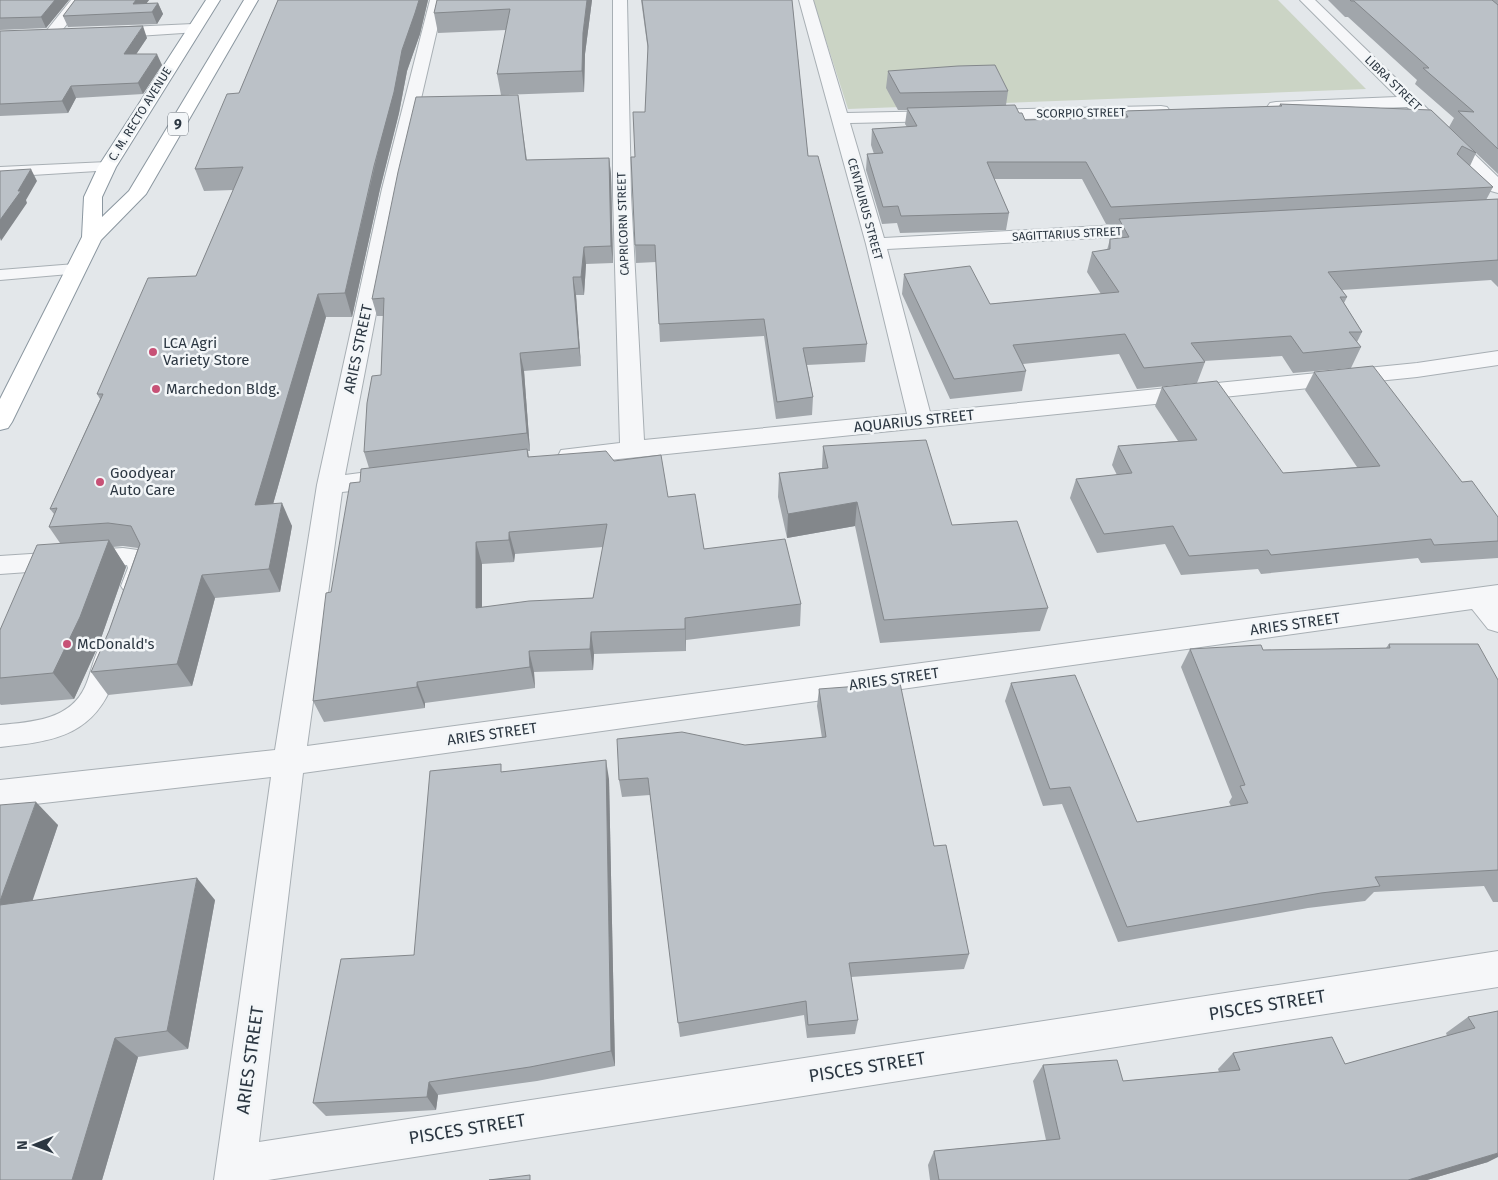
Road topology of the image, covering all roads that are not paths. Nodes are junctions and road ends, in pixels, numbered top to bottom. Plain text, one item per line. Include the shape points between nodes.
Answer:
1 (79, 0) edge
2 (213, 0) edge
3 (251, 0) edge
4 (437, 0) edge
5 (620, 0) edge
6 (806, 0) edge
7 (1307, 0) edge
8 (193, 29) junction
9 (96, 33) edge
10 (69, 34) edge
11 (51, 35) junction
12 (32, 36) edge
13 (1412, 102) junction
14 (1264, 107) edge
15 (1176, 110) edge
16 (840, 118) junction
17 (107, 168) junction
18 (0, 172) edge
19 (1498, 187) edge
20 (1172, 228) edge
21 (92, 237) junction
22 (876, 244) junction
23 (75, 269) junction
24 (0, 275) edge
25 (1498, 358) edge
26 (920, 420) junction
27 (0, 422) edge
28 (632, 449) junction
29 (544, 459) edge
30 (418, 475) edge
31 (330, 485) junction
32 (0, 565) edge
33 (1489, 597) edge
34 (126, 605) edge
35 (1498, 621) edge
36 (116, 633) edge
37 (0, 736) edge
38 (289, 762) junction
39 (0, 794) edge
40 (1498, 969) edge
41 (235, 1172) edge

1 - 11 street
2 - 8 highway, C. M. RECTO AVENUE / 9
3 - 21 highway, C. M. RECTO AVENUE / 9 via 137,194
4 - 31 street, ARIES STREET via 391,188
5 - 28 street, CAPRICORN STREET via 622,195
6 - 16 street, CENTAURUS STREET
7 - 13 street, LIBRA STREET
8 - 9 street
8 - 17 highway, C. M. RECTO AVENUE / 9
10 - 11 street
11 - 12 street
13 - 14 street
13 - 19 street, LIBRA STREET
15 - 16 street, SCORPIO STREET
16 - 22 street, CENTAURUS STREET
17 - 18 lane
17 - 21 highway, C. M. RECTO AVENUE / 9 via 93,197
20 - 22 street, SAGITTARIUS STREET
21 - 23 highway, C. M. RECTO AVENUE / 9
22 - 26 street, CENTAURUS STREET
23 - 24 lane
23 - 27 highway, C. M. RECTO AVENUE / 9
25 - 26 street, AQUARIUS STREET via 1417,370
26 - 28 street, AQUARIUS STREET
28 - 29 street, AQUARIUS STREET
30 - 31 street
31 - 38 street, ARIES STREET
32 - 34 lane via 123,556 136,558 140,568
33 - 35 street
33 - 38 street, ARIES STREET
36 - 37 lane via 93,697 76,718 50,731
38 - 39 street, ARIES STREET
38 - 41 street, ARIES STREET
40 - 41 street, PISCES STREET

